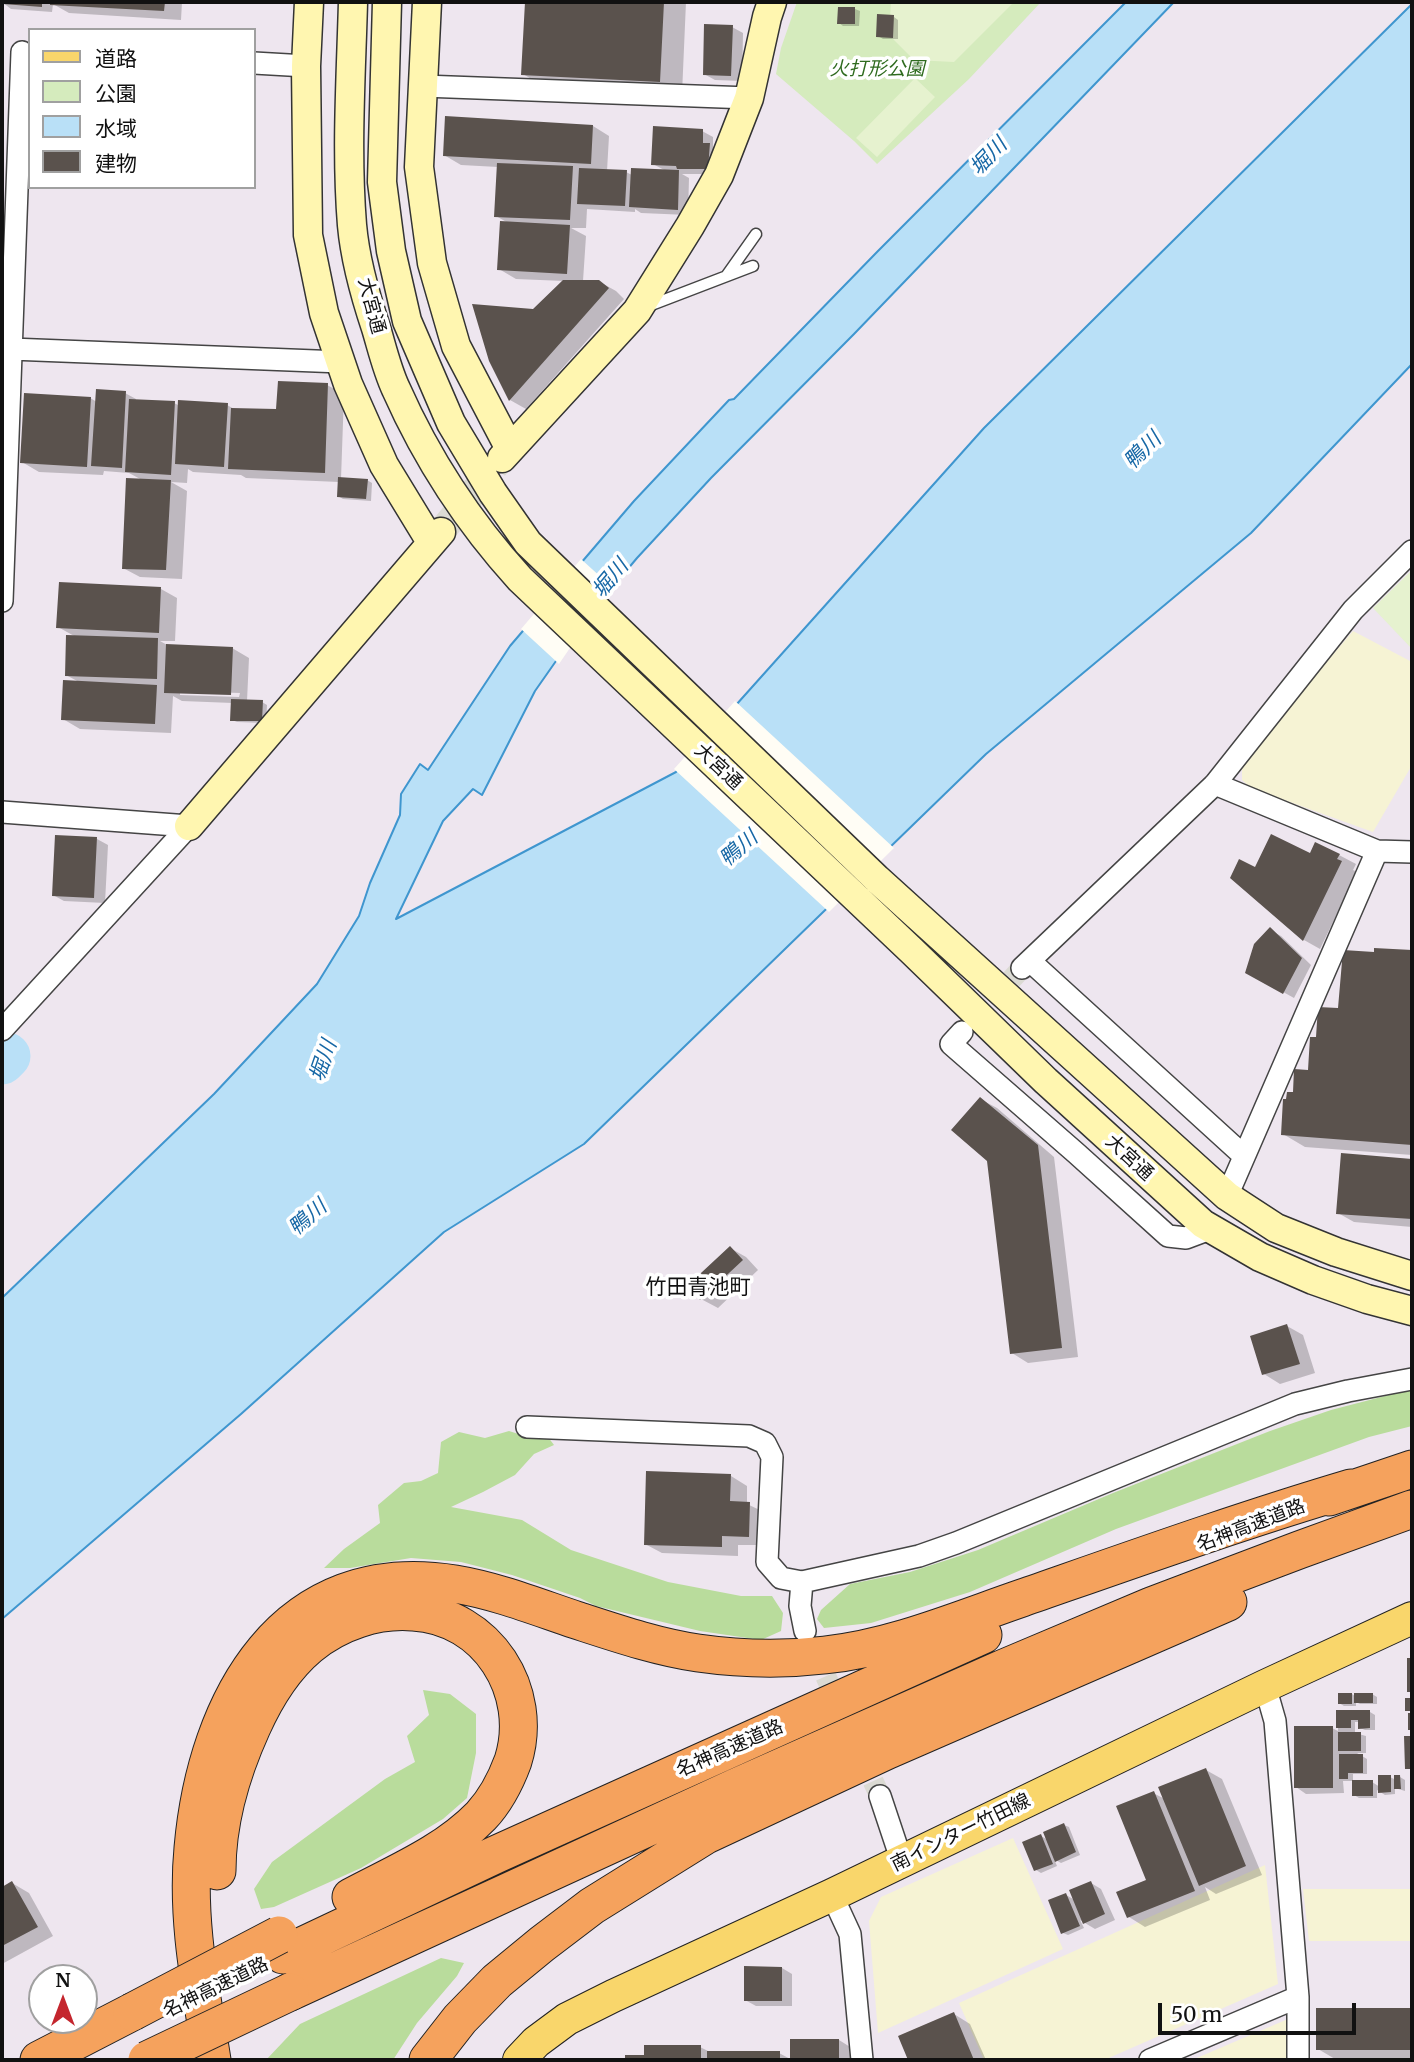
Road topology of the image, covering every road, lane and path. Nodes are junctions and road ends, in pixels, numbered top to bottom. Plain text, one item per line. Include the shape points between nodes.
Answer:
1 (309, 2) edge
2 (354, 2) edge
3 (387, 2) edge
4 (427, 2) edge
5 (772, 2) edge
6 (18, 52) edge
7 (256, 63) edge
8 (306, 66) junction
9 (423, 86) junction
10 (749, 98) junction
11 (755, 234) dead end
12 (753, 265) dead end
13 (727, 276) junction
14 (637, 311) junction
15 (11, 349) junction
16 (341, 362) junction
17 (1412, 551) edge
18 (2, 601) edge
19 (1215, 784) junction
20 (2, 812) edge
21 (189, 826) junction
22 (1377, 851) junction
23 (1412, 852) edge
24 (2, 1030) edge
25 (962, 1032) dead end
26 (1244, 1156) junction
27 (1227, 1196) junction
28 (1210, 1229) junction
29 (1412, 1276) edge
30 (1412, 1311) edge
31 (1412, 1379) edge
32 (527, 1427) dead end
33 (1412, 1469) edge
34 (1351, 1488) junction
35 (1412, 1512) edge
36 (802, 1582) junction
37 (1412, 1618) edge
38 (805, 1631) tunnel mouth
39 (1265, 1686) junction
40 (880, 1796) tunnel mouth
41 (902, 1862) junction
42 (832, 1895) junction
43 (281, 1945) junction
44 (1298, 1997) junction
45 (134, 2019) junction
46 (39, 2060) edge
47 (61, 2060) edge
48 (147, 2060) edge
49 (212, 2060) edge
50 (238, 2060) edge
51 (428, 2060) edge
52 (519, 2060) edge
53 (862, 2060) edge
54 (1150, 2060) edge
55 (1298, 2060) edge

1 - 8 street
2 - 28 street, 大宮通 via 349,165 352,228 366,298 395,387 427,452 471,520 520,579 1046,1081
3 - 27 street, 大宮通 via 382,182 391,251 407,321 451,424 493,494 528,543 877,879
4 - 9 street
5 - 10 street
6 - 15 street
7 - 8 street
8 - 16 street via 308,235 324,313
9 - 10 street
9 - 14 street via 419,167 432,263 456,346 505,454
10 - 14 street via 719,175
11 - 13 lane
12 - 13 lane
13 - 14 lane
15 - 16 street
15 - 18 street
16 - 21 street via 384,465 436,537
17 - 19 street via 1353,610
19 - 22 street
19 - 26 street via 1026,964
20 - 21 street
21 - 24 street
22 - 23 street
22 - 26 street
25 - 28 street via 951,1044 1168,1236 1186,1238
26 - 27 street
27 - 29 street, 大宮通 via 1276,1228
28 - 30 street, 大宮通 via 1313,1280
31 - 36 street via 1295,1404 956,1543 919,1556
32 - 36 street via 749,1436 765,1443 772,1457 767,1562 781,1578
33 - 34 highway, 名神高速道路
34 - 43 highway, 名神高速道路 via 950,1649 497,1854
34 - 49 highway via 916,1635 828,1655 788,1658 696,1653 635,1639 491,1592 428,1580 367,1585 336,1595 311,1609 266,1648 230,1701 205,1773 192,1849 192,1917
35 - 48 highway, 名神高速道路, bridge via 1151,1606 1004,1668
35 - 51 highway via 1221,1605 706,1835 592,1906 542,1944 497,1981
36 - 38 street
37 - 39 main road, 南インター竹田線
39 - 41 main road, 南インター竹田線
39 - 44 street via 1275,1721
40 - 41 street
41 - 42 main road, 南インター竹田線
42 - 52 main road, 南インター竹田線 via 567,2020
42 - 53 street via 850,1934
43 - 45 highway, bridge
43 - 50 highway via 435,1852 474,1823 497,1794 517,1747 517,1700 496,1658 461,1626 414,1612 365,1616 309,1646 283,1673 260,1708 231,1783 217,1861 219,1937
44 - 54 street
44 - 55 street
45 - 46 highway
45 - 47 highway

